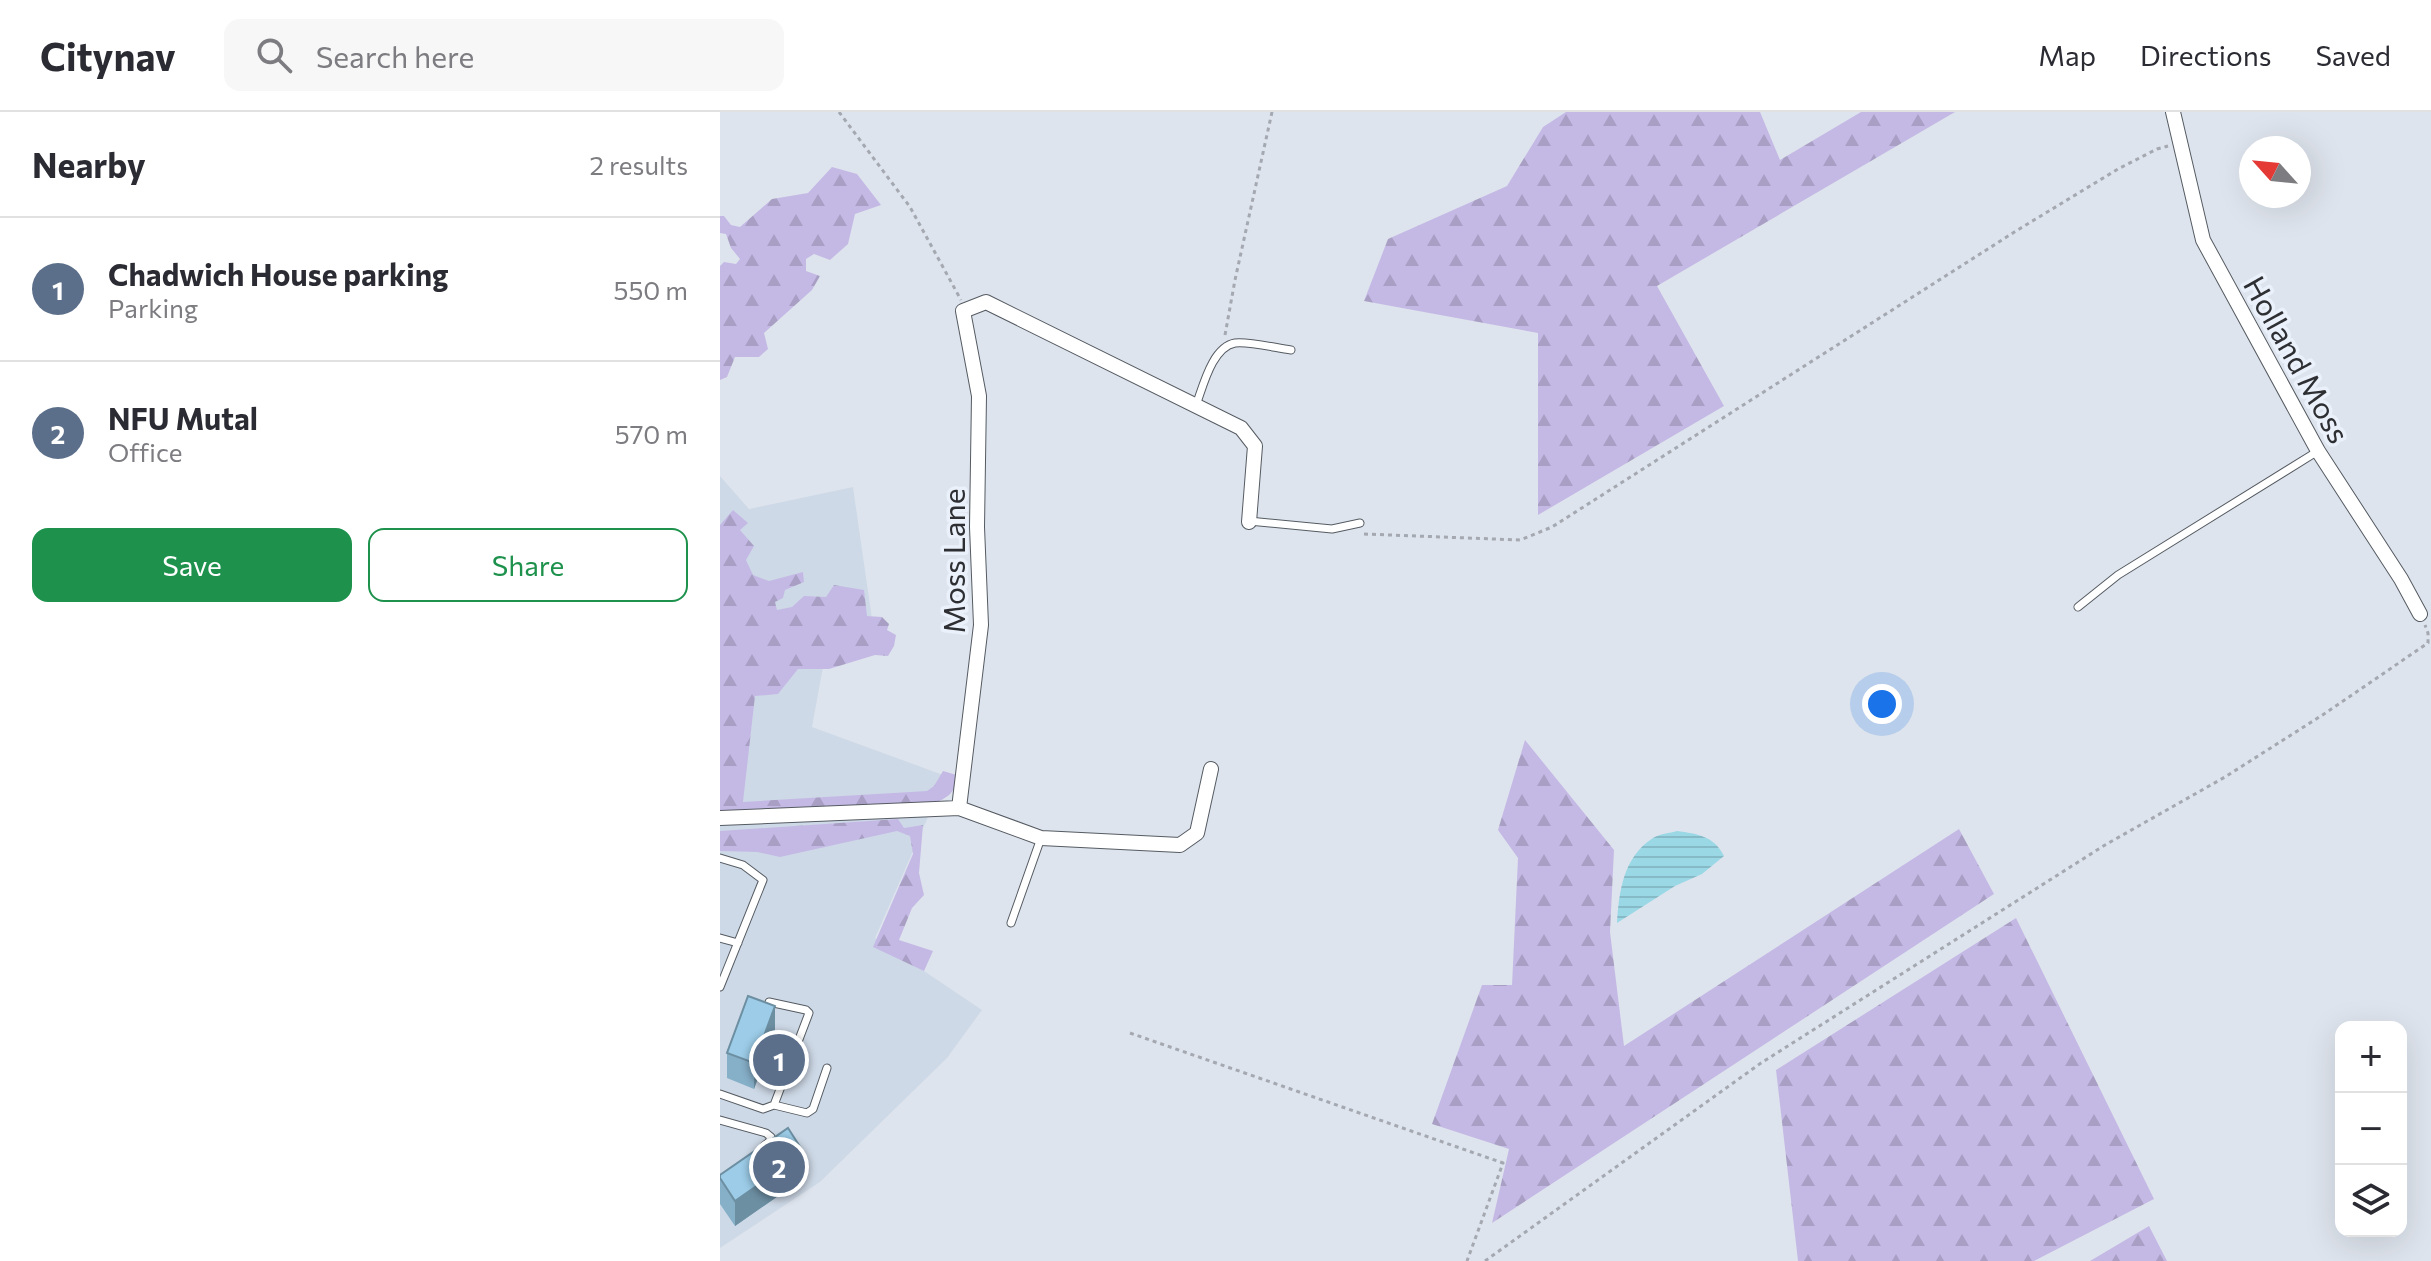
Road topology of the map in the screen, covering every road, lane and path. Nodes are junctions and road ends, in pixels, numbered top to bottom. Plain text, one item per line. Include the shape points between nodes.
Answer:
1 (839, 112) edge
2 (1272, 112) edge
3 (2173, 112) edge
4 (2180, 143) junction
5 (963, 311) junction
6 (1222, 350) junction
7 (1291, 350) dead end
8 (1196, 405) junction
9 (2318, 451) junction
10 (1249, 522) joint
11 (1360, 523) dead end
12 (1355, 533) dead end
13 (2078, 607) dead end
14 (2420, 614) joint
15 (1211, 769) dead end
16 (959, 808) junction
17 (720, 818) edge
18 (1041, 838) junction
19 (720, 858) edge
20 (1011, 923) dead end
21 (720, 938) edge
22 (738, 943) junction
23 (720, 987) edge
24 (769, 1002) edge
25 (1130, 1033) dead end
26 (827, 1068) dead end
27 (720, 1094) edge
28 (774, 1105) junction
29 (720, 1120) edge
30 (757, 1151) edge
31 (1467, 1261) edge
32 (1485, 1261) edge

1 - 5 path via 910,207 960,294
2 - 6 path
3 - 4 street, Holland Moss
4 - 9 street, Holland Moss via 2203,240
4 - 12 path via 2105,176 1552,527 1520,540
5 - 8 street via 986,302
5 - 16 street, Moss Lane via 979,396 981,625
6 - 7 lane via 1235,343
6 - 8 lane
8 - 10 street via 1241,428 1255,446
9 - 13 lane via 2118,575
9 - 14 street, Holland Moss
10 - 11 lane via 1332,529
14 - 32 path via 2428,643 2237,769 2105,845 1761,1063
15 - 18 street via 1197,833 1180,845
16 - 17 street
16 - 18 street
18 - 20 lane
19 - 22 lane via 743,865 763,880
21 - 22 lane
22 - 23 lane
24 - 28 lane via 809,1013
25 - 31 path via 1503,1163
26 - 28 lane via 813,1109 807,1113
27 - 28 lane via 763,1109
29 - 30 lane via 771,1137

